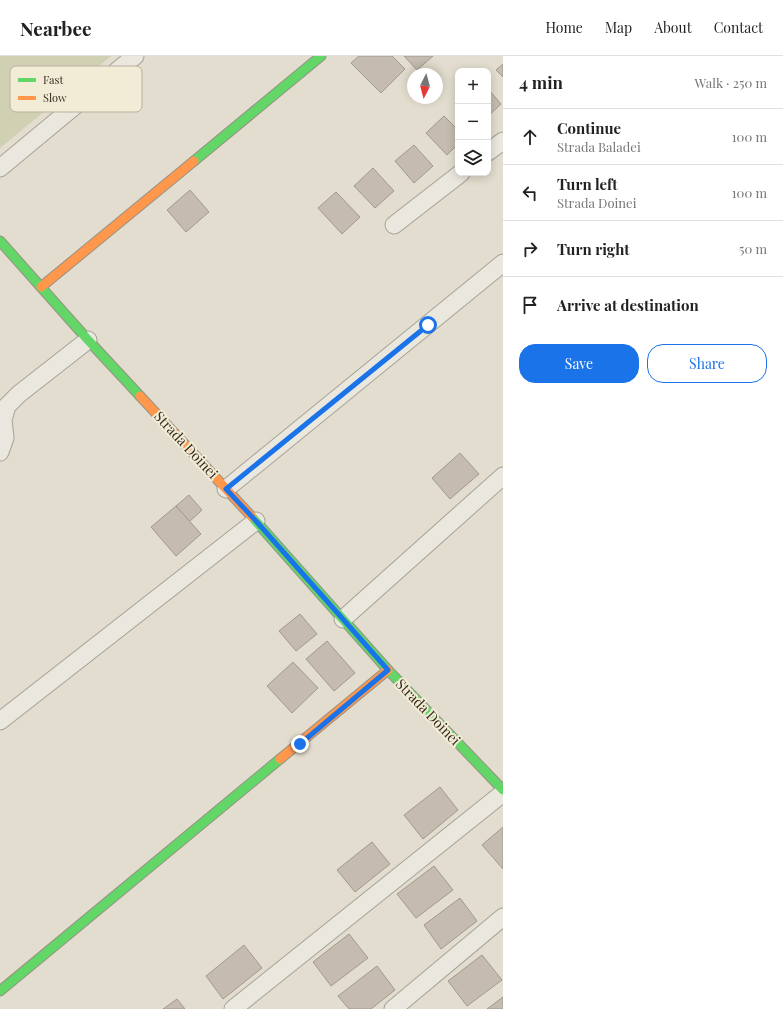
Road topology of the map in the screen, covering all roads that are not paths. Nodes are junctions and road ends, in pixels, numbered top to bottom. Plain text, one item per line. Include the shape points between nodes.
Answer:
1 (135, 56) edge
2 (321, 56) edge
3 (123, 66) edge
4 (68, 112) edge
5 (503, 141) edge
6 (491, 150) edge
7 (0, 168) edge
8 (457, 176) edge
9 (394, 225) dead end
10 (0, 241) edge
11 (503, 263) edge
12 (41, 287) junction
13 (88, 340) junction
14 (0, 452) edge
15 (503, 476) edge
16 (226, 489) junction
17 (256, 521) junction
18 (343, 619) junction
19 (388, 670) junction
20 (0, 721) edge
21 (503, 792) edge
22 (503, 917) edge
23 (0, 991) edge
24 (233, 1009) edge
25 (393, 1009) edge

1 - 3 street
2 - 12 street
4 - 7 street
5 - 6 street
8 - 9 street
10 - 12 street, Strada Doinei
11 - 16 street
12 - 13 street, Strada Doinei
13 - 14 street via 7,406 3,420 5,438
13 - 16 street, Strada Doinei
15 - 18 street
16 - 17 street, Strada Doinei
17 - 18 street, Strada Doinei
17 - 20 street
18 - 19 street, Strada Doinei
19 - 21 street, Strada Doinei
19 - 23 street
21 - 24 street
22 - 25 street

